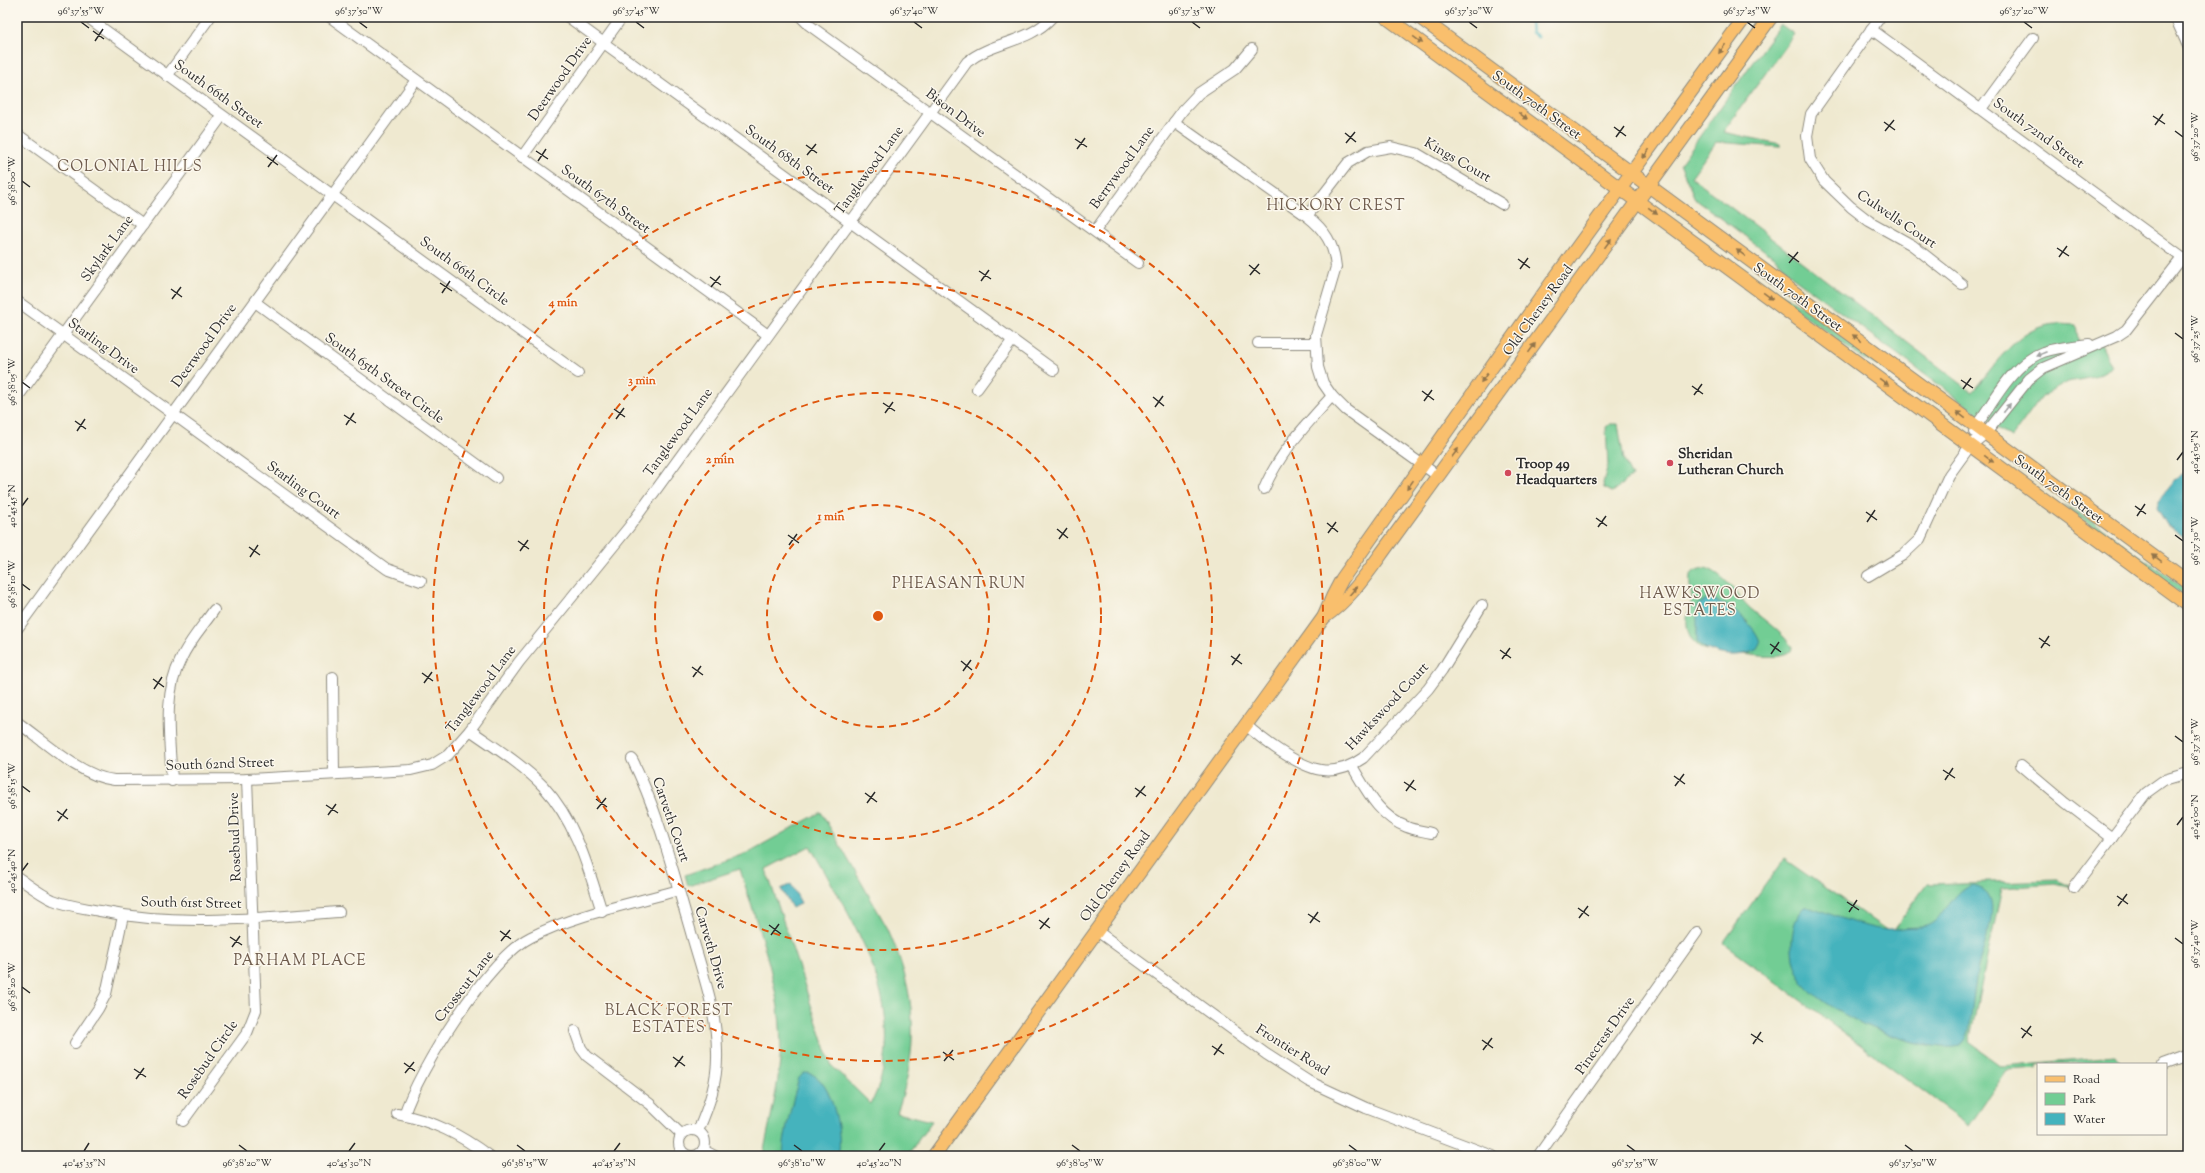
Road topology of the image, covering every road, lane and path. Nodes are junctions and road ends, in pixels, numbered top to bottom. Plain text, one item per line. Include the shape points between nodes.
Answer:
1 (87, 17) edge
2 (210, 17) edge
3 (330, 17) edge
4 (568, 17) edge
5 (622, 17) edge
6 (801, 17) edge
7 (1052, 17) edge
8 (1386, 17) edge
9 (1419, 17) edge
10 (1745, 17) edge
11 (1771, 17) edge
12 (1880, 17) edge
13 (2174, 17) edge
14 (1871, 28) junction
15 (2033, 38) dead end
16 (603, 43) junction
17 (2188, 46) edge
18 (1252, 49) dead end
19 (167, 76) junction
20 (416, 80) junction
21 (1980, 109) junction
22 (930, 112) junction
23 (222, 116) junction
24 (1174, 122) junction
25 (17, 134) edge
26 (522, 157) junction
27 (1632, 172) junction
28 (1650, 186) junction
29 (1621, 188) junction
30 (333, 194) junction
31 (1639, 200) junction
32 (1502, 204) dead end
33 (1307, 216) junction
34 (850, 222) junction
35 (143, 225) junction
36 (1095, 231) junction
37 (2185, 260) edge
38 (1138, 264) dead end
39 (1962, 284) dead end
40 (17, 302) edge
41 (255, 302) junction
42 (63, 335) junction
43 (768, 335) junction
44 (1012, 341) junction
45 (2100, 342) junction
46 (1258, 343) dead end
47 (1316, 343) junction
48 (1054, 370) dead end
49 (578, 373) dead end
50 (978, 389) dead end
51 (1332, 396) junction
52 (17, 398) edge
53 (173, 415) junction
54 (1981, 430) junction
55 (1970, 446) junction
56 (1423, 466) junction
57 (1438, 476) junction
58 (496, 478) dead end
59 (1264, 489) dead end
60 (1868, 576) dead end
61 (421, 581) dead end
62 (2188, 582) edge
63 (1482, 605) dead end
64 (2188, 605) edge
65 (214, 610) dead end
66 (1324, 618) junction
67 (17, 630) edge
68 (333, 677) dead end
69 (17, 722) edge
70 (1246, 725) junction
71 (470, 730) junction
72 (632, 759) dead end
73 (439, 761) joint
74 (2021, 765) dead end
75 (1352, 766) junction
76 (2188, 773) edge
77 (334, 774) junction
78 (248, 779) junction
79 (172, 781) junction
80 (1431, 833) dead end
81 (2112, 838) junction
82 (17, 877) edge
83 (2074, 888) dead end
84 (679, 890) junction
85 (339, 912) dead end
86 (602, 912) junction
87 (123, 916) junction
88 (253, 919) junction
89 (1097, 931) junction
90 (1697, 932) dead end
91 (575, 1031) dead end
92 (75, 1043) dead end
93 (2188, 1055) edge
94 (2166, 1063) edge
95 (183, 1121) dead end
96 (698, 1131) junction
97 (682, 1135) junction
98 (703, 1150) junction
99 (684, 1155) edge
100 (489, 1156) edge
101 (715, 1156) edge
102 (934, 1156) edge
103 (1493, 1156) edge
104 (1538, 1156) edge

1 - 19 street, South 66th Street
2 - 19 street
3 - 20 street, South 67th Street
4 - 16 street, South 68th Street
5 - 16 street, Deerwood Drive
6 - 22 street, Bison Drive
7 - 22 street, Tanglewood Lane via 1027,36 978,53 960,71
8 -> 29 main road, South 70th Street
9 - 27 main road, South 70th Street
10 -> 27 main road, Old Cheney Road
11 - 28 main road, Old Cheney Road
12 - 14 street, Culwells Court
13 - 17 street
14 - 21 street, South 72nd Street
14 - 39 street, Culwells Court via 1811,114 1807,136 1810,159 1822,178 1851,207 1869,221 1912,244
15 - 21 street
16 - 26 street, Deerwood Drive
16 - 34 street, South 68th Street
18 - 24 street, Berrywood Lane via 1235,69 1198,93
19 - 23 street, South 66th Street
20 - 26 street, South 67th Street
20 - 30 street, Deerwood Drive
21 - 37 street, South 72nd Street
22 - 34 street, Tanglewood Lane
22 - 36 street, Bison Drive
23 - 30 street, South 66th Street
23 - 35 street, Skylark Lane
24 - 33 street
24 - 36 street, Berrywood Lane
25 - 35 street
26 - 43 street, South 67th Street
27 - 28 main road, South 70th Street
27 - 29 main road, Old Cheney Road
28 - 31 main road, Old Cheney Road
54 -> 28 main road, South 70th Street
29 - 31 main road, South 70th Street
29 -> 56 main road, Old Cheney Road
30 - 41 street, Deerwood Drive
30 - 49 street, South 66th Circle
31 -> 55 main road, South 70th Street
57 -> 31 main road, Old Cheney Road
32 - 33 street, Kings Court via 1416,153 1391,147 1368,151 1348,163
33 - 47 street via 1327,234 1335,255 1334,278 1320,318
34 - 43 street, Tanglewood Lane
34 - 44 street, South 68th Street
35 - 42 street, Skylark Lane
36 - 38 street, Bison Drive
37 - 45 street via 2129,327 2116,336
40 - 42 street, Starling Drive
41 - 53 street, Deerwood Drive
41 - 58 street, South 65th Street Circle
42 - 52 street, Skylark Lane
42 - 53 street, Starling Drive
43 - 71 street, Tanglewood Lane via 629,527 519,662
44 - 48 street, South 68th Street
44 - 50 street
54 -> 45 street via 2034,374
45 -> 54 street via 2045,352 2027,361 2016,371
46 - 47 street
47 - 51 street via 1321,377
51 - 56 street via 1346,410
51 - 59 street via 1284,452
53 - 61 street, Starling Court via 387,569
53 - 67 street, Deerwood Drive
54 - 55 street
62 -> 54 main road, South 70th Street
55 - 60 street via 1944,481 1920,539 1903,554
55 -> 64 main road, South 70th Street
56 - 57 street
56 -> 66 main road, Old Cheney Road via 1342,579
66 -> 57 main road, Old Cheney Road via 1355,589
63 - 75 street, Hawkswood Court via 1428,689 1363,758
65 - 79 street via 181,658 171,687 169,704
66 - 70 main road, Old Cheney Road
68 - 77 street
69 - 79 street, South 62nd Street via 95,776 114,780
70 - 75 street, Hawkswood Court via 1258,737 1307,767 1330,771
70 - 89 main road, Old Cheney Road
71 - 73 street, Tanglewood Lane via 456,747
71 - 86 street via 525,771 557,804 582,850
72 - 84 street, Carveth Court via 649,794
73 - 77 street, South 62nd Street via 411,770
74 - 81 street
75 - 80 street via 1378,807 1387,816 1406,827
76 - 81 street via 2172,776 2150,789
77 - 78 street, South 62nd Street
78 - 79 street, South 62nd Street
78 - 88 street, Rosebud Drive
81 - 83 street
82 - 87 street, South 61st Street via 39,892 64,904
84 - 86 street, Crosscut Lane
84 - 96 street, Carveth Drive via 713,1009 716,1034 715,1081
85 - 88 street, South 61st Street
86 - 100 street, Crosscut Lane via 565,922 530,937 497,965 436,1048 400,1114 437,1124 465,1138
87 - 88 street, South 61st Street via 184,921
87 - 92 street via 106,994
88 - 95 street, Rosebud Circle via 257,1000 253,1021
89 - 102 main road, Old Cheney Road
89 - 103 street, Frontier Road via 1266,1054 1308,1081 1366,1108
90 - 104 street, Pinecrest Drive
91 - 97 street via 587,1056 650,1104
93 - 94 street
96 - 97 street via 690,1130
96 - 98 street via 704,1137
97 - 99 street via 680,1143
98 - 99 street via 697,1155
98 - 101 street

